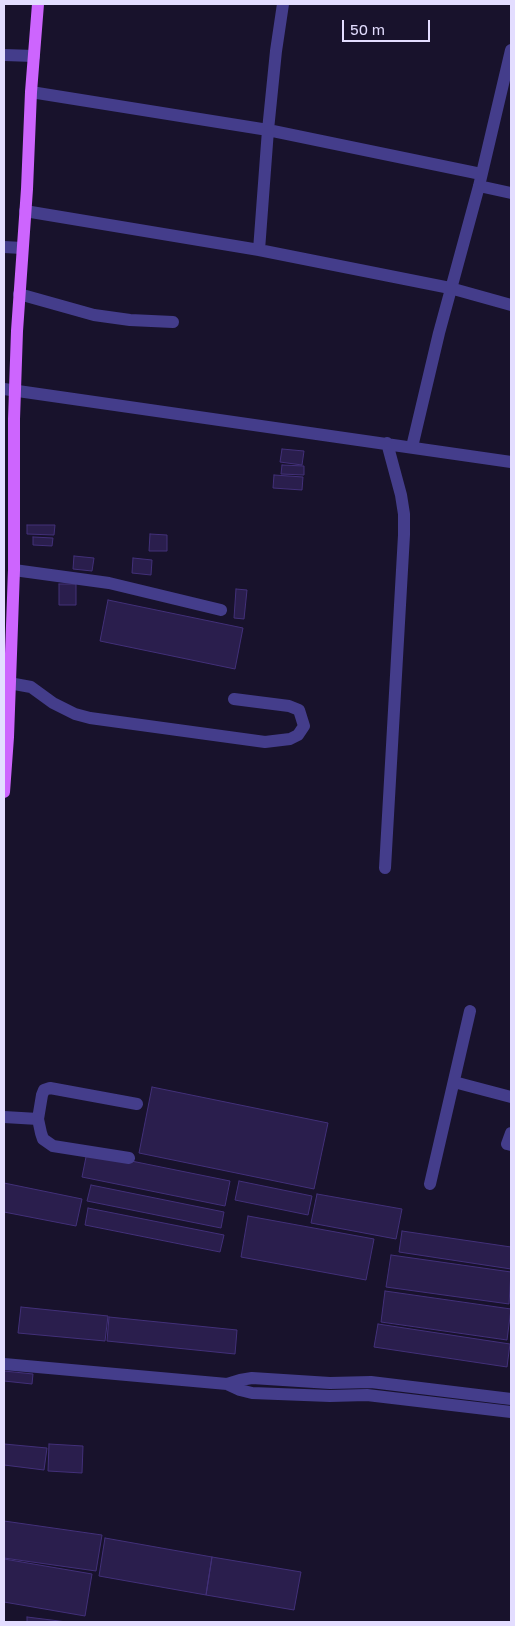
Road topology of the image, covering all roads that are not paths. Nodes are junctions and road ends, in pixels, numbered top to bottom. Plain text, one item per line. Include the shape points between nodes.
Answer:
1 (38, 4) edge
2 (283, 4) edge
3 (511, 50) edge
4 (4, 55) edge
5 (34, 56) junction
6 (31, 92) junction
7 (268, 130) junction
8 (480, 180) junction
9 (511, 193) edge
10 (25, 211) junction
11 (4, 247) edge
12 (22, 248) junction
13 (259, 250) junction
14 (450, 288) junction
15 (20, 294) junction
16 (511, 305) edge
17 (173, 322) dead end
18 (10, 389) edge
19 (387, 443) junction
20 (412, 447) junction
21 (511, 462) edge
22 (8, 548) edge
23 (14, 570) junction
24 (221, 610) dead end
25 (9, 683) junction
26 (234, 699) dead end
27 (4, 792) edge
28 (385, 868) dead end
29 (470, 1011) dead end
30 (454, 1082) junction
31 (511, 1097) edge
32 (138, 1104) dead end
33 (4, 1118) edge
34 (38, 1119) junction
35 (511, 1133) edge
36 (511, 1145) edge
37 (129, 1158) dead end
38 (430, 1184) dead end
39 (4, 1364) edge
40 (350, 1389) junction
41 (510, 1398) edge
42 (509, 1412) edge

1 - 5 main road
2 - 7 street
3 - 8 street
4 - 5 street
5 - 6 main road
6 - 7 street
6 - 10 main road
7 - 8 street
7 - 13 street
8 - 9 street
8 - 14 street
10 - 12 main road
10 - 13 street
11 - 12 street
12 - 15 main road
13 - 14 street
14 - 16 street
14 - 20 street
15 - 17 street via 94,315
15 - 18 main road via 16,361
18 - 19 street
18 - 22 main road via 14,419
19 - 20 street
19 - 28 street via 401,495 404,535
20 - 21 street
22 - 23 main road
23 - 24 street via 109,583
23 - 25 main road
25 - 26 street via 31,688 53,703 90,718 266,742 290,739 298,735 304,726 299,710 289,706
25 - 27 main road
29 - 30 street
30 - 31 street
30 - 38 street
32 - 34 street via 50,1088 42,1095
33 - 34 street
34 - 37 street via 41,1134 48,1144
35 - 36 street via 508,1144
39 - 40 street via 227,1384 252,1393
40 - 41 street via 371,1382
40 - 42 street via 367,1395
41 - 42 street

